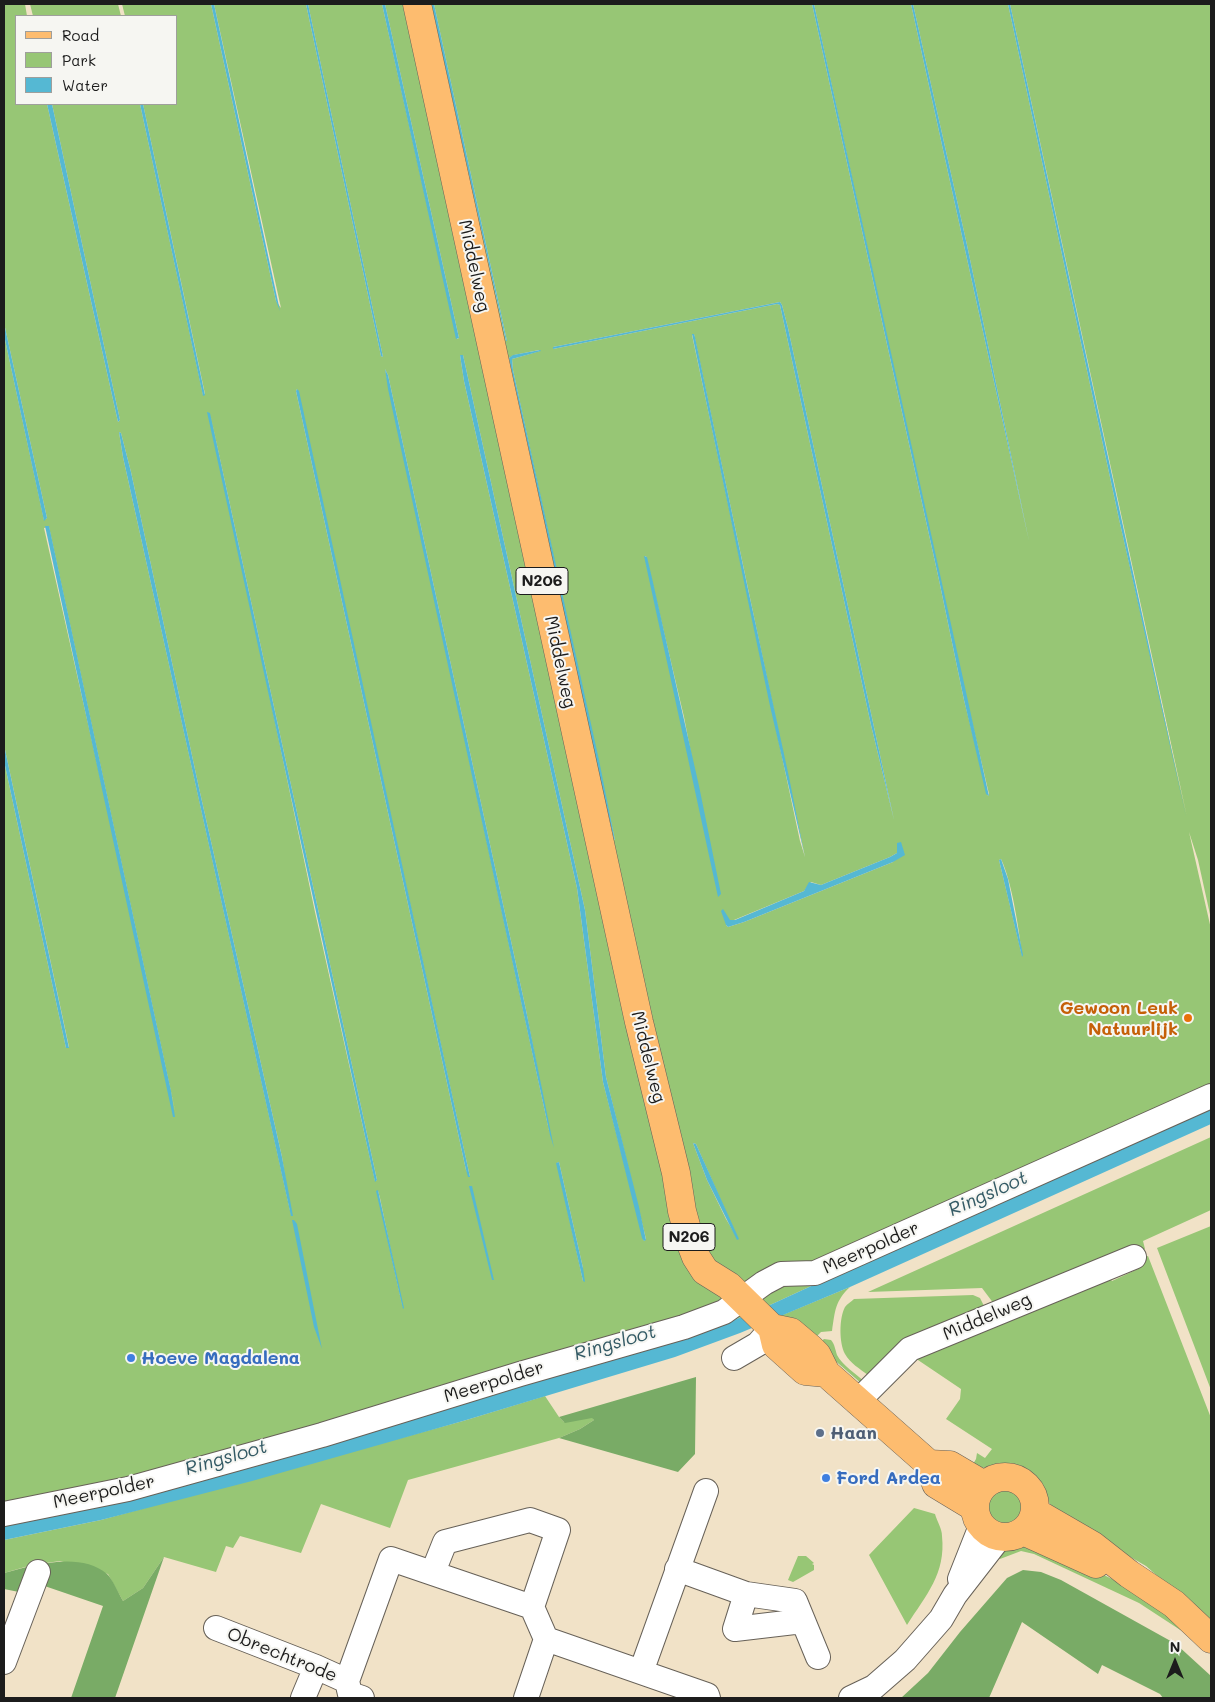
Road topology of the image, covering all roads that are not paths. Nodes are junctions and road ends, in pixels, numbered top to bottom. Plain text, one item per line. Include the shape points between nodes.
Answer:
1 (416, 4) edge
2 (1211, 1096) edge
3 (1134, 1257) dead end
4 (754, 1310) junction
5 (734, 1358) dead end
6 (857, 1402) junction
7 (706, 1491) dead end
8 (4, 1514) edge
9 (1000, 1516) junction
10 (677, 1569) junction
11 (38, 1572) dead end
12 (433, 1572) junction
13 (746, 1594) junction
14 (532, 1607) junction
15 (803, 1621) junction
16 (216, 1628) dead end
17 (546, 1639) junction
18 (1211, 1639) edge
19 (818, 1657) dead end
20 (4, 1662) edge
21 (316, 1667) junction
22 (640, 1672) junction
23 (355, 1690) edge
24 (303, 1698) edge
25 (526, 1698) edge
26 (708, 1698) edge
27 (851, 1698) edge

1 - 4 main road, Middelweg / N206 via 639,1022 676,1173 699,1210 706,1239
2 - 4 street, Meerpolder via 815,1272 781,1274
3 - 6 street, Middelweg via 910,1349
4 - 5 street, Meerpolder via 758,1344
4 - 6 main road via 791,1332 818,1355 826,1373
4 - 8 street, Meerpolder via 724,1312 322,1435 128,1489
6 - 9 main road via 929,1464 936,1484
7 - 10 street
9 - 18 main road via 1087,1562 1129,1574 1174,1604
9 - 27 street via 968,1554 955,1594 941,1619 905,1660 874,1686
10 - 13 street
10 - 22 street
11 - 20 street
12 - 14 street, Obrechtrode
12 - 14 street via 445,1542 530,1520 558,1530
12 - 23 street, Obrechtrode via 391,1559
13 - 15 street via 795,1602
13 - 15 street via 735,1629
14 - 17 street
15 - 19 street
16 - 21 street, Obrechtrode
17 - 22 street
17 - 25 street
21 - 23 street, Obrechtrode
21 - 24 street
22 - 26 street

